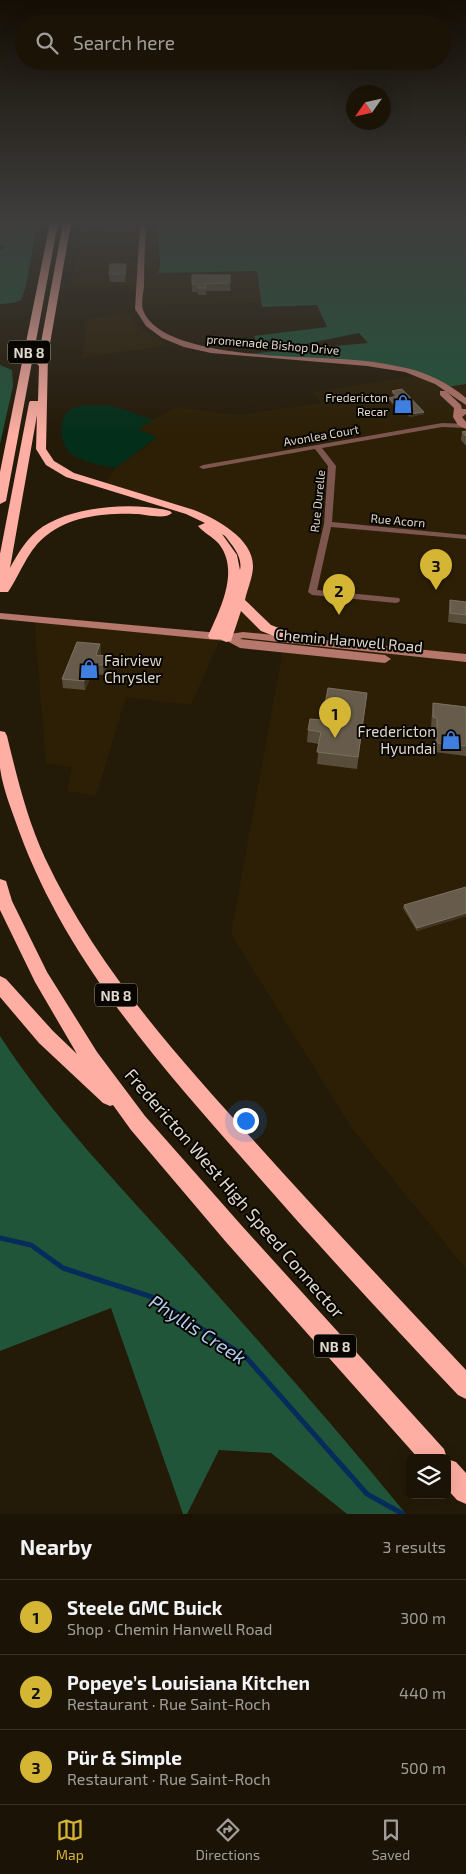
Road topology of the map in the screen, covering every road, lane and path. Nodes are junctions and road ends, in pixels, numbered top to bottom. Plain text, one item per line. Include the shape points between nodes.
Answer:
1 (40, 294) edge
2 (54, 294) edge
3 (140, 294) edge
4 (44, 356) junction
5 (386, 367) junction
6 (466, 402) edge
7 (460, 414) edge
8 (442, 425) junction
9 (466, 426) edge
10 (317, 447) junction
11 (203, 467) dead end
12 (0, 501) edge
13 (328, 524) junction
14 (466, 537) edge
15 (0, 587) edge
16 (0, 594) edge
17 (396, 600) dead end
18 (238, 601) junction
19 (0, 616) edge
20 (224, 637) junction
21 (297, 640) junction
22 (466, 658) edge
23 (466, 666) edge
24 (0, 736) edge
25 (0, 886) edge
26 (0, 984) edge
27 (138, 1123) junction
28 (466, 1388) edge
29 (431, 1454) edge
30 (451, 1475) edge
31 (466, 1491) edge

1 - 12 highway, NB 8
2 - 4 highway, NB 8
3 - 5 street, promenade Bishop Drive via 139,309 145,321 159,333 178,342 201,348
4 - 15 highway, NB 8
4 - 18 highway via 40,440 41,449 50,463 70,475 190,512 220,526 243,551 246,566
5 - 6 street via 436,381
5 - 7 street via 439,390 458,407
7 - 8 street, Avonlea Court
7 - 9 street via 461,423
8 - 9 street, Avonlea Court
8 - 10 street, Avonlea Court
10 - 11 street, Avonlea Court
10 - 13 street, Rue Durelle via 332,466
13 - 14 street, Rue Acorn
13 - 17 street, Rue Durelle via 312,592
16 - 20 highway via 22,556 44,532 59,524 118,509 171,514 202,525 225,543 230,554 234,579 224,614
18 - 20 highway
18 - 21 highway via 266,628
19 - 20 street, Chemin Hanwell Road
20 - 21 street, Chemin Hanwell Road via 243,635
20 - 23 street, Chemin Hanwell Road via 240,644 279,649
21 - 22 street, Chemin Hanwell Road
24 - 28 highway, NB 8 via 14,799 37,856 64,913 120,1000 174,1068
25 - 27 highway, Fredericton West High Speed Connector / NB 8 via 4,901 41,977 90,1058
26 - 27 highway via 46,1038
27 - 29 highway, Fredericton West High Speed Connector / NB 8
30 - 31 highway

